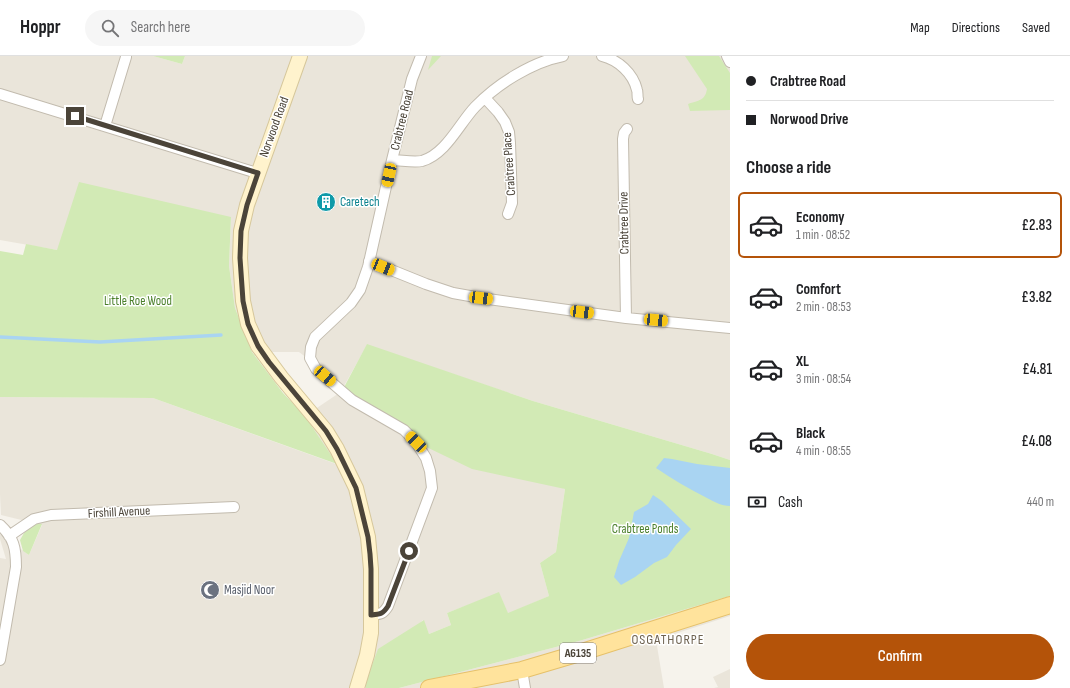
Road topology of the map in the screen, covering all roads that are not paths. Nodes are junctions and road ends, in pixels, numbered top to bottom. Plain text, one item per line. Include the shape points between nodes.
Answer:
1 (300, 56) edge
2 (421, 56) edge
3 (563, 56) edge
4 (602, 56) edge
5 (727, 56) edge
6 (126, 57) dead end
7 (730, 62) edge
8 (0, 94) edge
9 (485, 98) junction
10 (638, 99) dead end
11 (105, 126) junction
12 (626, 129) dead end
13 (392, 160) junction
14 (258, 173) junction
15 (508, 214) dead end
16 (369, 261) junction
17 (626, 318) junction
18 (730, 328) edge
19 (234, 507) dead end
20 (0, 524) edge
21 (9, 536) junction
22 (730, 605) edge
23 (371, 615) junction
24 (0, 660) edge
25 (522, 670) junction
26 (357, 688) edge
27 (429, 688) edge
28 (525, 688) edge

1 - 14 street, Norwood Road
2 - 13 street, Crabtree Road via 412,79
3 - 9 street via 537,64 518,74
4 - 10 street via 610,58 628,72 637,89
5 - 7 street
6 - 11 street
8 - 11 street
9 - 13 street via 453,136 431,157 422,161
9 - 15 street, Crabtree Place via 498,112 509,132 512,203
11 - 14 street
12 - 17 street, Crabtree Drive via 623,138
13 - 16 street, Crabtree Road
14 - 23 street, Norwood Road via 241,231 243,301 248,324 269,362 326,431 356,488 368,537
16 - 17 street via 453,293
16 - 23 street, Crabtree Road via 360,290 351,303 315,338 310,358 316,369 352,400 404,430 416,442 426,458 432,488 388,606 380,614
17 - 18 street
19 - 21 street, Firshill Avenue via 51,515 34,519
20 - 21 street
21 - 24 street via 14,543 16,567
22 - 25 main road, A6135
23 - 26 street, Norwood Road via 367,655
25 - 27 main road, A6135
25 - 28 street

